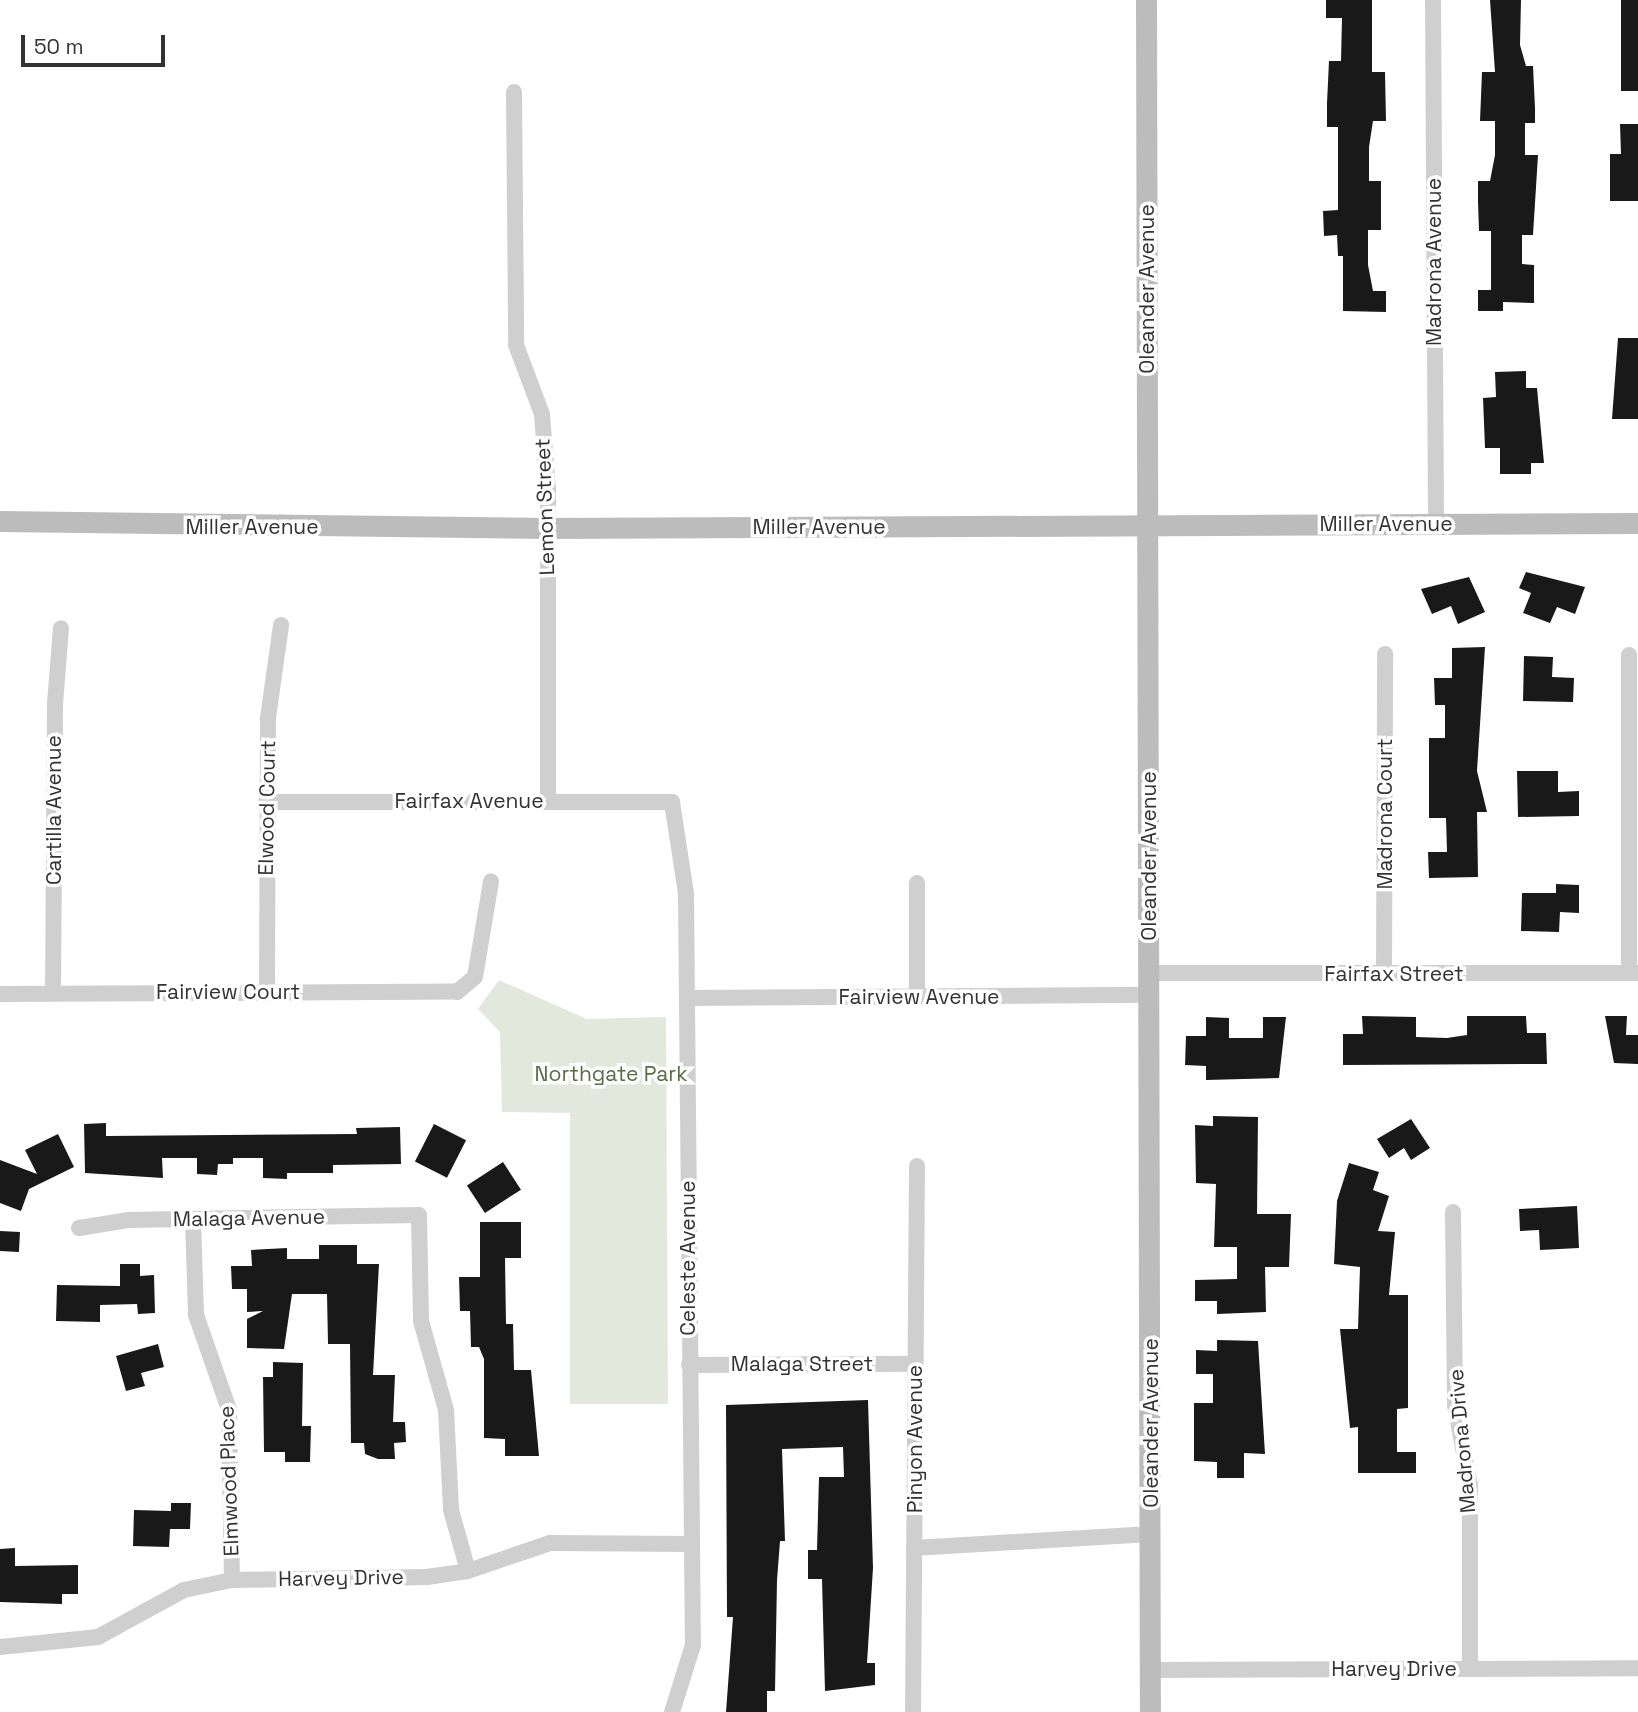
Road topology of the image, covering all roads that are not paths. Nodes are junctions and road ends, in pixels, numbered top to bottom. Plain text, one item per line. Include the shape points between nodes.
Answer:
1 (1146, 0) edge
2 (1433, 0) edge
3 (514, 92) dead end
4 (0, 521) edge
5 (1638, 523) edge
6 (1436, 524) junction
7 (1148, 527) junction
8 (548, 528) junction
9 (281, 625) dead end
10 (61, 628) dead end
11 (1385, 654) dead end
12 (1629, 655) dead end
13 (548, 800) junction
14 (266, 802) junction
15 (672, 802) joint
16 (492, 881) dead end
17 (917, 883) dead end
18 (1150, 973) junction
19 (1633, 973) edge
20 (1384, 974) junction
21 (267, 992) junction
22 (53, 993) junction
23 (0, 994) edge
24 (1150, 995) junction
25 (917, 997) junction
26 (687, 998) junction
27 (917, 1166) dead end
28 (1453, 1212) dead end
29 (192, 1219) junction
30 (79, 1228) dead end
31 (915, 1364) junction
32 (689, 1365) junction
33 (1151, 1534) junction
34 (690, 1544) junction
35 (914, 1548) junction
36 (468, 1571) junction
37 (232, 1580) junction
38 (0, 1647) edge
39 (1638, 1668) edge
40 (1470, 1669) junction
41 (1150, 1670) junction
42 (672, 1712) edge
43 (913, 1712) edge
44 (1150, 1712) edge

1 - 7 street, Oleander Avenue
2 - 6 street, Madrona Avenue
3 - 8 street, Lemon Street via 516,345 542,414
4 - 8 street, Miller Avenue
5 - 6 street, Miller Avenue
6 - 7 street, Miller Avenue
7 - 8 street, Miller Avenue
7 - 18 street, Oleander Avenue
8 - 13 street, Lemon Street
9 - 14 street, Elwood Court via 268,718
10 - 22 street, Cartilla Avenue via 55,704
11 - 20 street, Madrona Court
12 - 19 street
13 - 14 street, Fairfax Avenue
13 - 15 street, Fairfax Avenue
14 - 21 street, Elwood Court
15 - 26 street, Celeste Avenue via 686,894
16 - 21 street, Fairview Court via 475,977 457,992
17 - 25 street
18 - 20 street, Fairfax Street
18 - 24 street, Oleander Avenue
19 - 20 street, Fairfax Street
21 - 22 street, Fairview Court
22 - 23 street, Fairview Court
24 - 25 street, Fairview Avenue
24 - 33 street, Oleander Avenue
25 - 26 street, Fairview Avenue
26 - 32 street, Celeste Avenue
27 - 31 street, Pinyon Avenue
28 - 40 street, Madrona Drive via 1455,1405 1470,1485
29 - 30 street, Malaga Avenue
29 - 36 street, Malaga Avenue via 419,1215 421,1321 446,1410 451,1510
29 - 37 street, Elmwood Place via 196,1315 229,1409
31 - 32 street, Malaga Street
31 - 35 street, Pinyon Avenue
32 - 34 street, Celeste Avenue
33 - 35 street
33 - 41 street, Oleander Avenue
34 - 36 street, Harvey Drive via 550,1543
34 - 42 street, Celeste Avenue via 693,1645
35 - 43 street, Pinyon Avenue
36 - 37 street, Harvey Drive
37 - 38 street, Harvey Drive via 184,1590 87,1640
39 - 40 street, Harvey Drive
40 - 41 street, Harvey Drive
41 - 44 street, Oleander Avenue

